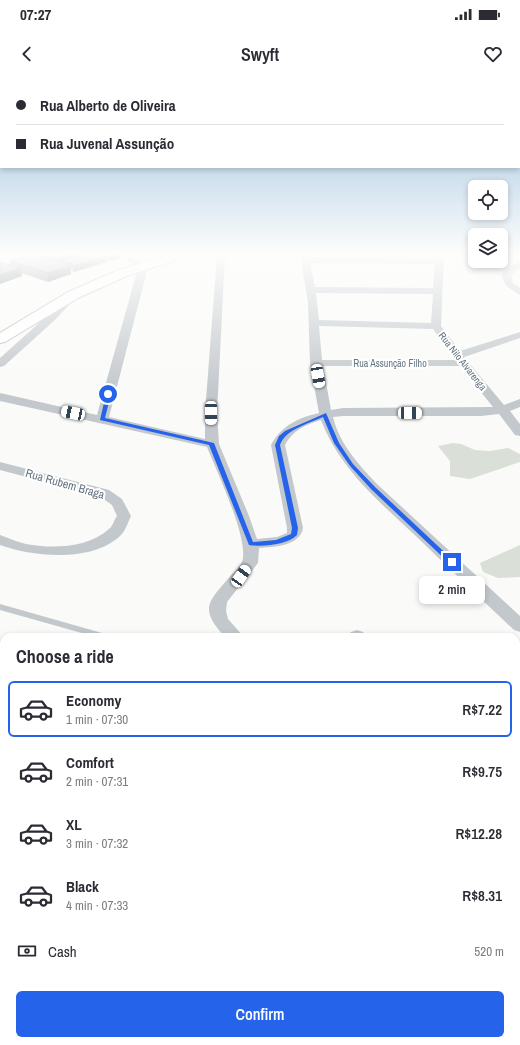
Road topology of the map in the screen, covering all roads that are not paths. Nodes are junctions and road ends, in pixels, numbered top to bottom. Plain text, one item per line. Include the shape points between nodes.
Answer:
1 (45, 300) edge
2 (64, 300) edge
3 (68, 300) edge
4 (134, 300) edge
5 (218, 300) edge
6 (312, 300) edge
7 (437, 300) edge
8 (36, 316) junction
9 (313, 323) junction
10 (436, 326) junction
11 (520, 335) edge
12 (0, 339) edge
13 (461, 359) junction
14 (316, 363) junction
15 (0, 364) edge
16 (0, 397) edge
17 (520, 403) edge
18 (502, 410) junction
19 (324, 414) junction
20 (102, 419) junction
21 (520, 432) edge
22 (212, 444) junction
23 (0, 466) edge
24 (0, 540) edge
25 (251, 544) junction
26 (0, 607) edge
27 (520, 626) edge
28 (92, 633) edge
29 (231, 633) edge

1 - 8 main road
2 - 8 main road
3 - 15 street
4 - 20 street
5 - 22 street via 211,413
6 - 9 street
7 - 10 street, Rua Nilo Alvarenga
8 - 12 main road
9 - 10 street
9 - 14 street
10 - 13 street, Rua Nilo Alvarenga
11 - 13 street, Rua Assunção Filho
13 - 14 street, Rua Assunção Filho
13 - 18 street, Rua Nilo Alvarenga
14 - 19 street
16 - 20 street
17 - 18 street
18 - 19 street
18 - 21 street, Rua Nilo Alvarenga
19 - 25 street via 287,432 281,437 278,445 295,528 294,535 276,542
19 - 27 street via 337,443 352,465 373,488
20 - 22 street
22 - 25 street
23 - 24 street, Rua Rubem Braga via 104,493 116,500 124,516 115,532 98,542 76,548 54,552 35,550
25 - 29 street via 250,564 219,601 217,611 220,621
26 - 28 lane

